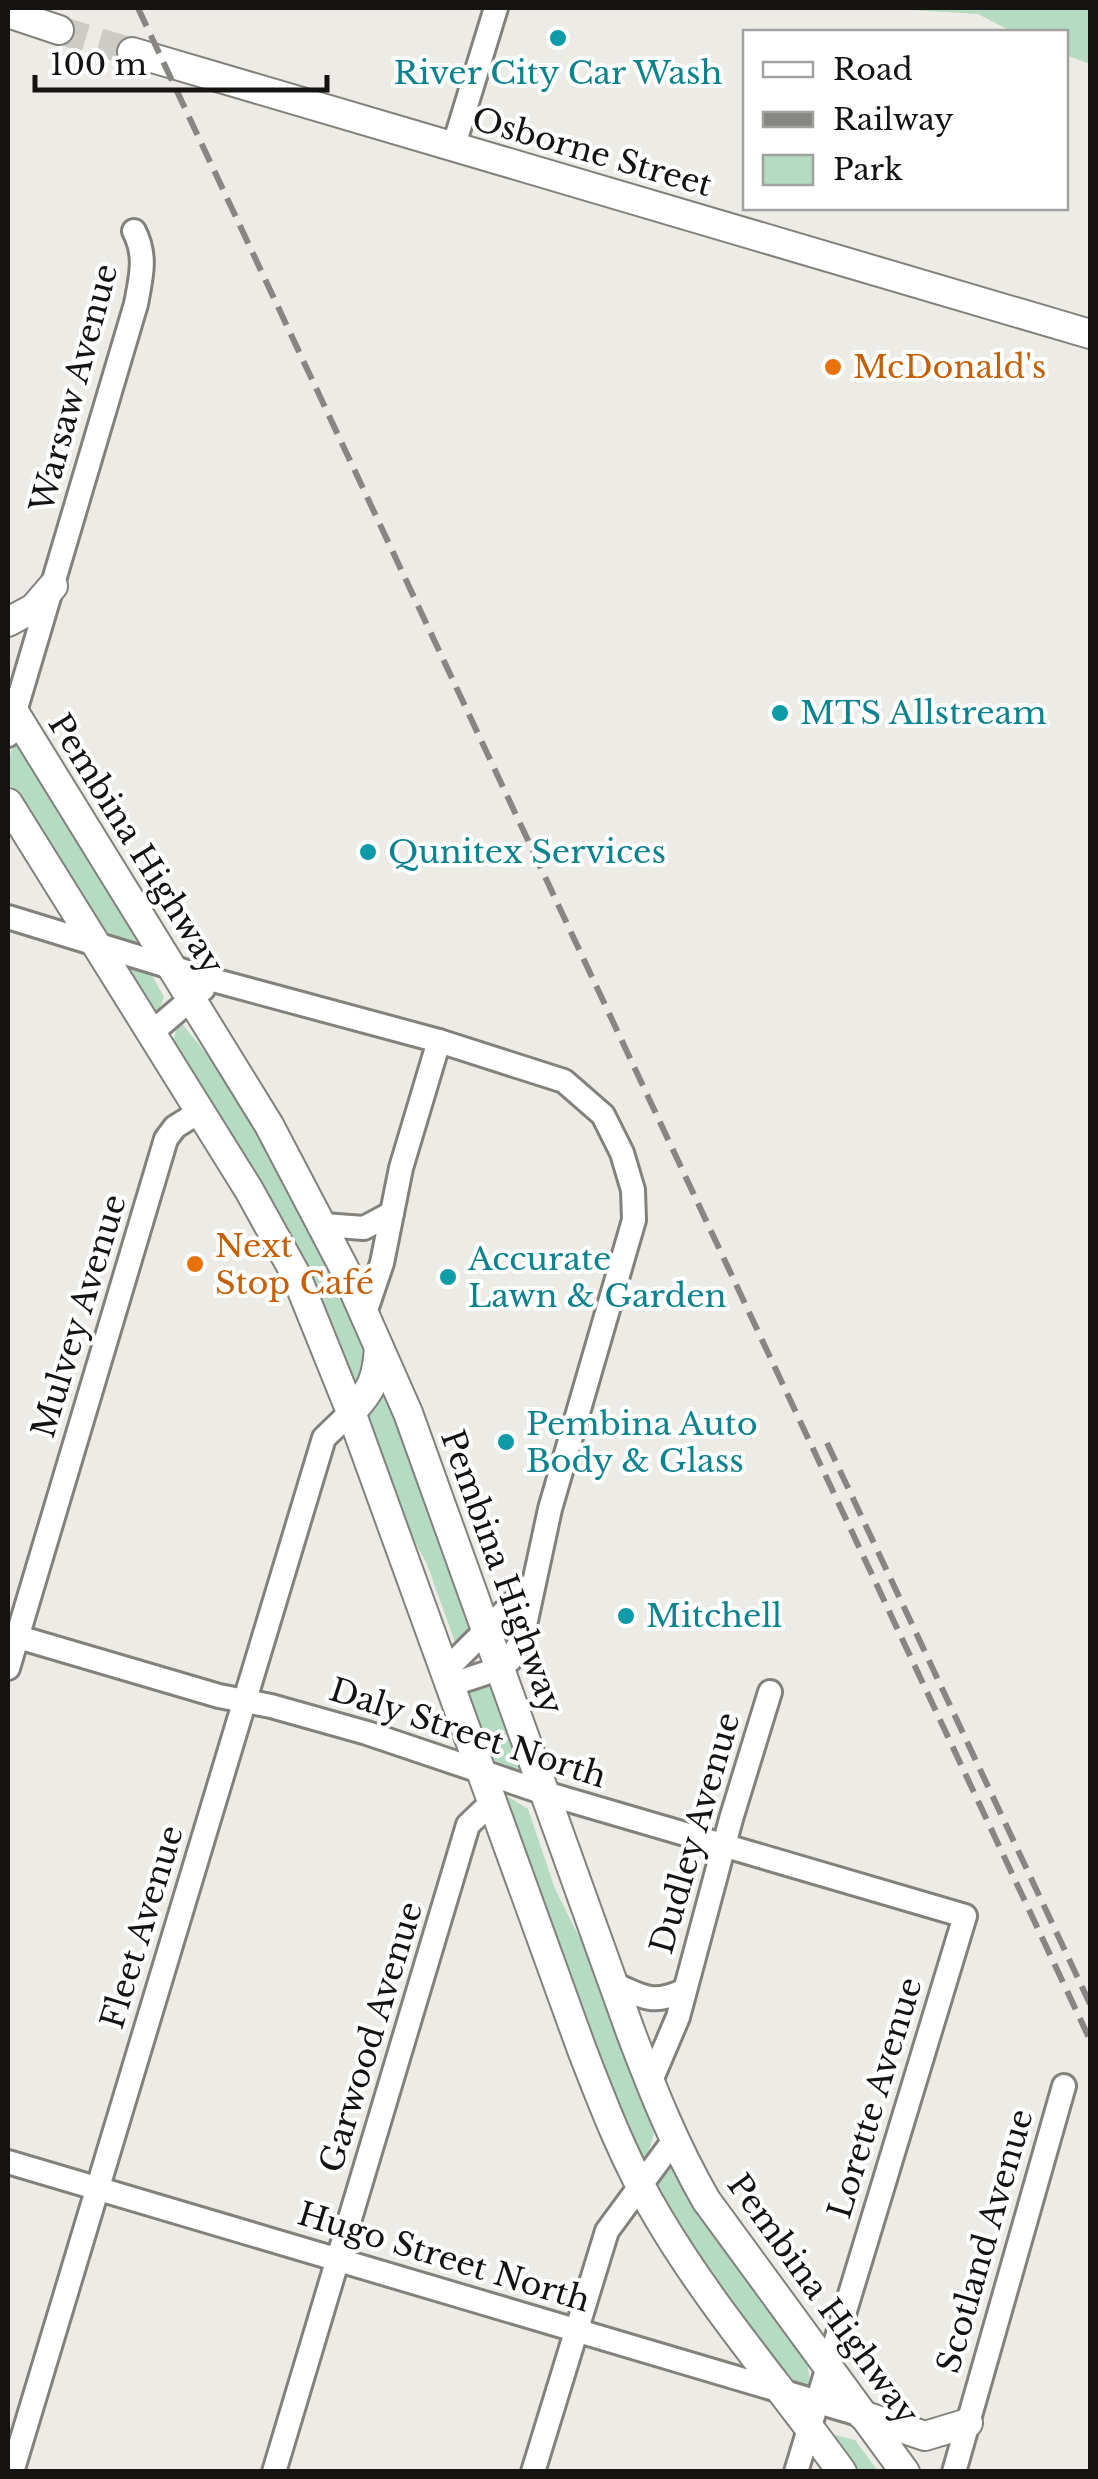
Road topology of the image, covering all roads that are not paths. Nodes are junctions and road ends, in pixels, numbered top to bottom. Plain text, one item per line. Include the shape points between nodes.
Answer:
1 (496, 8) edge
2 (8, 13) edge
3 (60, 30) tunnel mouth
4 (132, 52) tunnel mouth
5 (454, 148) junction
6 (134, 231) dead end
7 (1090, 334) edge
8 (52, 586) junction
9 (8, 622) edge
10 (9, 715) edge
11 (8, 802) edge
12 (8, 917) edge
13 (94, 942) junction
14 (174, 969) junction
15 (202, 989) junction
16 (151, 1033) junction
17 (439, 1042) junction
18 (199, 1112) junction
19 (392, 1212) junction
20 (324, 1224) junction
21 (365, 1314) junction
22 (380, 1346) junction
23 (351, 1412) junction
24 (532, 1584) junction
25 (485, 1632) junction
26 (12, 1635) edge
27 (8, 1668) edge
28 (498, 1669) junction
29 (447, 1678) junction
30 (770, 1692) dead end
31 (245, 1702) junction
32 (480, 1770) junction
33 (545, 1793) junction
34 (492, 1802) junction
35 (723, 1847) junction
36 (964, 1916) joint
37 (614, 1984) junction
38 (683, 1992) junction
39 (650, 2083) junction
40 (1064, 2086) dead end
41 (674, 2140) junction
42 (8, 2162) edge
43 (641, 2186) junction
44 (96, 2188) junction
45 (338, 2260) junction
46 (575, 2330) junction
47 (828, 2368) junction
48 (782, 2391) junction
49 (813, 2414) junction
50 (862, 2415) junction
51 (968, 2423) junction
52 (12, 2472) edge
53 (274, 2472) edge
54 (533, 2472) edge
55 (796, 2472) edge
56 (842, 2472) edge
57 (905, 2472) edge
58 (954, 2472) edge

1 - 5 street
2 - 3 main road
4 - 5 main road, Osborne Street
5 - 7 main road, Osborne Street
6 - 8 street, Warsaw Avenue via 144,262 136,304
8 - 9 main road via 34,608
8 - 10 street, Warsaw Avenue
10 - 14 main road, Pembina Highway
11 - 13 main road
12 - 13 street
13 - 14 street
13 - 16 main road
14 - 15 main road, Pembina Highway
15 - 16 street
15 - 17 street
15 - 20 main road, Pembina Highway
16 - 18 main road
17 - 19 street
17 - 24 street via 580,1091 603,1115 633,1190 634,1220
18 - 23 main road via 287,1256
18 - 26 street, Mulvey Avenue via 166,1139
19 - 20 street via 370,1227
19 - 21 street
20 - 21 main road, Pembina Highway
21 - 22 main road, Pembina Highway
22 - 23 main road via 370,1394
22 - 25 main road, Pembina Highway
23 - 29 main road
23 - 31 street, Fleet Avenue via 324,1438
24 - 25 street
24 - 28 street via 522,1639
25 - 28 main road, Pembina Highway
25 - 29 street
26 - 27 street, Mulvey Avenue
26 - 31 street, Daly Street North
28 - 29 street
28 - 33 main road, Pembina Highway
29 - 32 main road
30 - 35 street, Dudley Avenue
31 - 32 street, Daly Street North
31 - 44 street, Fleet Avenue
32 - 33 street, Daly Street North
32 - 34 main road
33 - 35 street, Daly Street North
33 - 37 main road, Pembina Highway
34 - 43 main road via 602,2102
34 - 45 street, Garwood Avenue via 468,1826
35 - 36 street, Daly Street North
35 - 38 street, Dudley Avenue
36 - 47 street, Lorette Avenue
37 - 38 street, Dudley Avenue via 662,2001
37 - 39 main road, Pembina Highway
38 - 39 street, Dudley Avenue
39 - 41 main road, Pembina Highway
40 - 51 street, Scotland Avenue
41 - 43 street
41 - 47 main road, Pembina Highway via 706,2200
42 - 44 street, Hugo Street North
43 - 46 street via 608,2231
43 - 48 main road
44 - 45 street, Hugo Street North
44 - 52 street, Fleet Avenue
45 - 46 street, Hugo Street North
45 - 53 street, Garwood Avenue
46 - 48 street, Hugo Street North
46 - 54 street
47 - 49 street, Lorette Avenue
47 - 50 main road, Pembina Highway
48 - 49 main road
49 - 50 street
49 - 55 street, Lorette Avenue
49 - 56 main road
50 - 51 main road via 925,2436
50 - 57 main road, Pembina Highway
51 - 58 street, Scotland Avenue

